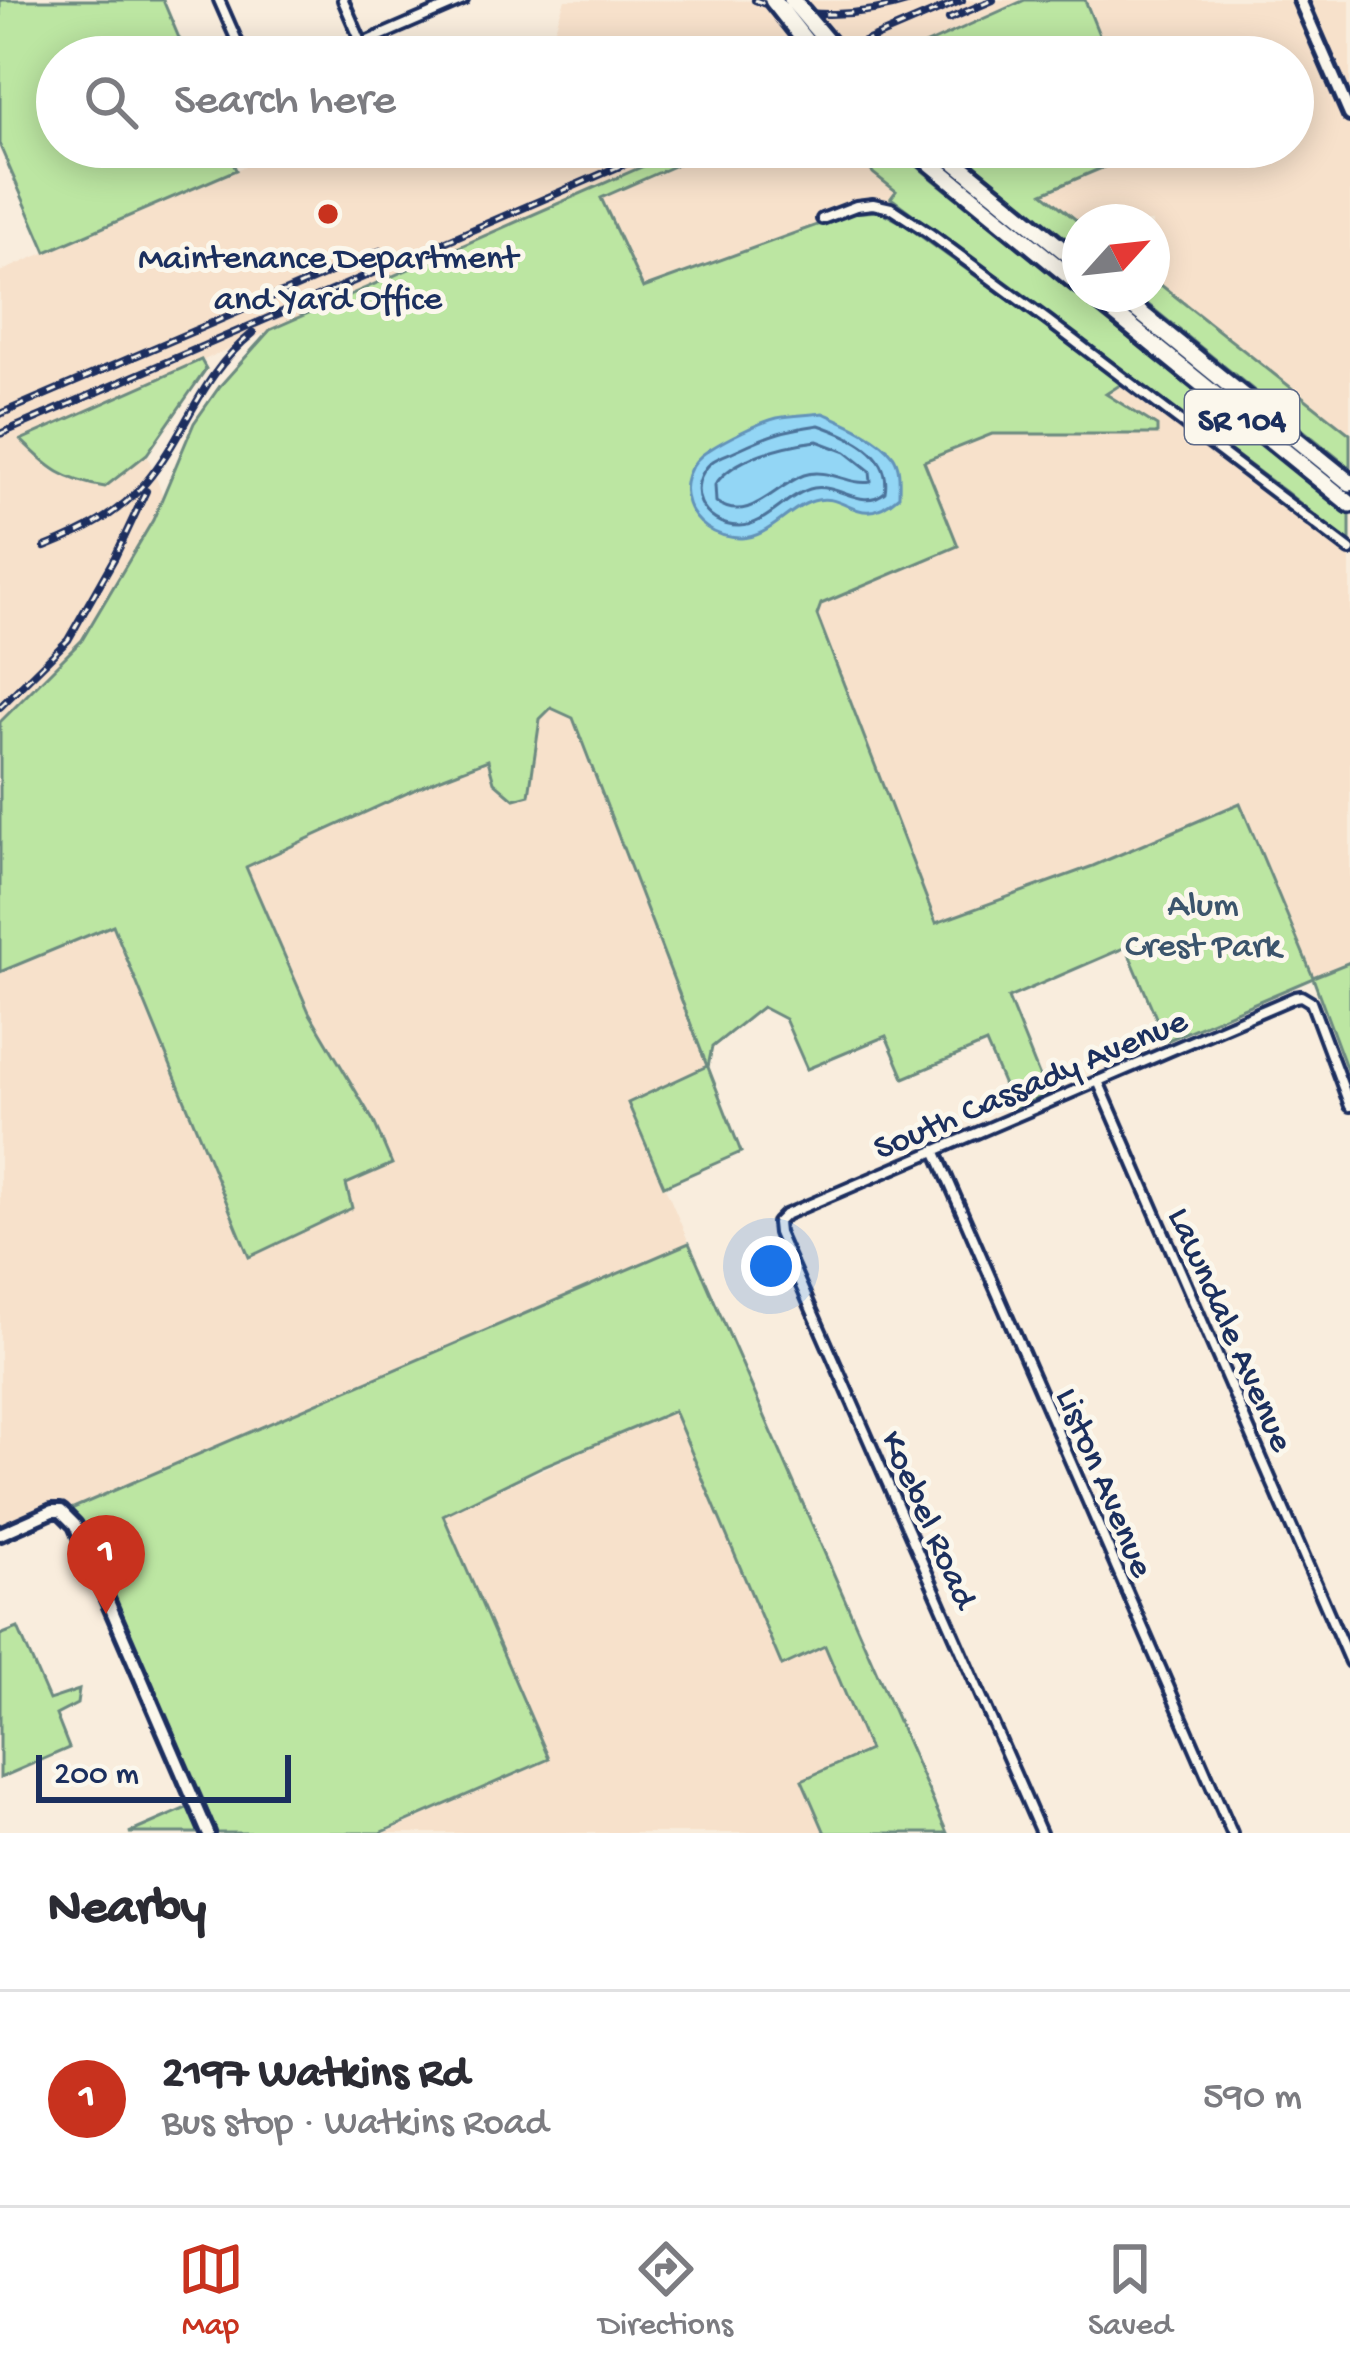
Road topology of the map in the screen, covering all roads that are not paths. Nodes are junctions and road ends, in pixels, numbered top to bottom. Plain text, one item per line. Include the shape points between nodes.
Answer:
1 (219, 0) edge
2 (343, 0) edge
3 (463, 0) edge
4 (773, 0) edge
5 (792, 0) edge
6 (1300, 0) edge
7 (235, 36) edge
8 (359, 36) edge
9 (380, 36) edge
10 (801, 36) edge
11 (822, 36) edge
12 (1350, 116) edge
13 (937, 168) edge
14 (963, 168) edge
15 (823, 219) dead end
16 (1062, 249) edge
17 (1062, 270) edge
18 (1113, 312) edge
19 (1139, 312) edge
20 (1350, 483) edge
21 (1350, 504) edge
22 (1350, 550) edge
23 (1098, 1081) junction
24 (1350, 1106) edge
25 (935, 1150) junction
26 (777, 1223) joint
27 (0, 1534) edge
28 (1350, 1662) edge
29 (208, 1833) edge
30 (1041, 1833) edge
31 (1232, 1833) edge

1 - 7 street
2 - 8 street
3 - 9 street
4 - 10 highway, bridge
5 - 11 highway, bridge
6 - 12 street
13 - 17 highway
14 - 16 highway
15 - 22 street via 856,206 890,208
18 - 21 highway, SR 104
19 - 20 highway, SR 104
23 - 24 street, South Cassady Avenue via 1307,998
23 - 25 street, South Cassady Avenue
23 - 28 street, Lawndale Avenue
25 - 26 street, South Cassady Avenue
25 - 31 street, Liston Avenue
26 - 30 street, Koebel Road
27 - 29 street via 52,1511 75,1525

